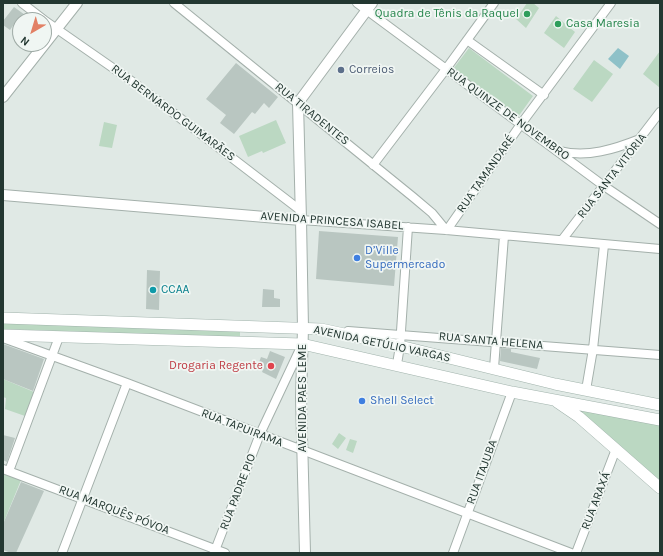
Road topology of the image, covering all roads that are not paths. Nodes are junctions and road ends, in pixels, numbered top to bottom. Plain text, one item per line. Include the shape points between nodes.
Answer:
1 (22, 3) edge
2 (77, 3) edge
3 (174, 3) edge
4 (357, 3) edge
5 (494, 3) edge
6 (611, 3) edge
7 (369, 6) edge
8 (34, 12) edge
9 (52, 26) edge
10 (57, 30) junction
11 (467, 40) junction
12 (446, 69) junction
13 (544, 95) junction
14 (3, 97) edge
15 (298, 103) junction
16 (660, 112) edge
17 (521, 124) junction
18 (641, 139) junction
19 (558, 150) junction
20 (373, 165) junction
21 (604, 186) junction
22 (3, 195) edge
23 (301, 215) junction
24 (660, 224) edge
25 (408, 227) junction
26 (447, 230) junction
27 (504, 236) junction
28 (562, 240) junction
29 (604, 244) junction
30 (660, 249) edge
31 (3, 318) edge
32 (115, 322) junction
33 (170, 324) junction
34 (303, 328) junction
35 (322, 329) junction
36 (400, 334) junction
37 (3, 335) edge
38 (59, 336) junction
39 (3, 338) edge
40 (114, 339) junction
41 (168, 340) junction
42 (496, 342) junction
43 (302, 344) junction
44 (400, 346) junction
45 (593, 349) junction
46 (660, 355) edge
47 (51, 357) junction
48 (397, 364) junction
49 (494, 368) junction
50 (126, 383) junction
51 (555, 384) junction
52 (586, 390) junction
53 (512, 392) junction
54 (537, 396) junction
55 (553, 399) junction
56 (660, 405) edge
57 (660, 420) edge
58 (260, 434) junction
59 (616, 449) junction
60 (303, 451) junction
61 (6, 470) edge
62 (660, 488) edge
63 (83, 498) junction
64 (467, 513) junction
65 (214, 551) edge
66 (62, 553) edge
67 (225, 553) edge
68 (305, 553) edge
69 (453, 553) edge
70 (571, 553) edge
71 (576, 553) edge

1 - 8 street, RUA BERNARDO GUIMARÃES
2 - 10 street
3 - 15 street, RUA TIRADENTES
4 - 7 street, RUA QUINZE DE NOVEMBRO
5 - 11 street
6 - 13 street, RUA TAMANDARÉ
7 - 12 street, RUA QUINZE DE NOVEMBRO
7 - 15 street
9 - 10 street, RUA BERNARDO GUIMARÃES
10 - 14 street
10 - 23 street, RUA BERNARDO GUIMARÃES via 133,82
11 - 12 street
11 - 13 street
12 - 17 street, RUA QUINZE DE NOVEMBRO
12 - 20 street
13 - 17 street, RUA TAMANDARÉ
15 - 20 street, RUA TIRADENTES
15 - 23 street, AVENIDA PAES LEME
16 - 18 street, RUA SANTA VITÓRIA
17 - 19 street, RUA QUINZE DE NOVEMBRO
17 - 26 street, RUA TAMANDARÉ
18 - 19 street via 613,149 590,153 570,154
18 - 21 street, RUA SANTA VITÓRIA
19 - 21 street, RUA QUINZE DE NOVEMBRO
20 - 26 street, RUA TIRADENTES via 432,213
21 - 24 street, RUA QUINZE DE NOVEMBRO
21 - 28 street, RUA SANTA VITÓRIA
22 - 23 street, AVENIDA PRINCESA ISABEL
23 - 25 street, AVENIDA PRINCESA ISABEL
23 - 34 street, AVENIDA PAES LEME
25 - 26 street, AVENIDA PRINCESA ISABEL
25 - 36 street
26 - 27 street, AVENIDA PRINCESA ISABEL
27 - 28 street, AVENIDA PRINCESA ISABEL
27 - 42 street
28 - 29 street, AVENIDA PRINCESA ISABEL
29 - 30 street, AVENIDA PRINCESA ISABEL
29 - 45 street
31 - 32 main road, AVENIDA GETÚLIO VARGAS
32 - 33 main road, AVENIDA GETÚLIO VARGAS
32 - 40 main road via 128,328 125,335
33 - 34 main road, AVENIDA GETÚLIO VARGAS
33 - 41 main road via 156,329 159,338
34 - 35 main road, AVENIDA GETÚLIO VARGAS
34 - 43 street, AVENIDA PAES LEME
35 - 36 street, RUA SANTA HELENA
35 - 44 main road, AVENIDA GETÚLIO VARGAS
36 - 42 street, RUA SANTA HELENA
36 - 44 street
37 - 38 main road, AVENIDA GETÚLIO VARGAS
38 - 40 main road, AVENIDA GETÚLIO VARGAS
38 - 47 street
39 - 47 street, RUA TAPUIRAMA
40 - 41 main road, AVENIDA GETÚLIO VARGAS
41 - 43 main road, AVENIDA GETÚLIO VARGAS
42 - 45 street, RUA SANTA HELENA
42 - 49 street
43 - 48 main road, AVENIDA GETÚLIO VARGAS
43 - 58 street, RUA PADRE PIO
43 - 60 street, AVENIDA PAES LEME
44 - 48 street
44 - 49 main road, AVENIDA GETÚLIO VARGAS
45 - 46 street, RUA SANTA HELENA
45 - 52 street
47 - 50 street, RUA TAPUIRAMA
47 - 61 street
48 - 53 main road, AVENIDA GETÚLIO VARGAS
49 - 51 main road, AVENIDA GETÚLIO VARGAS
50 - 58 street, RUA TAPUIRAMA
50 - 63 street
51 - 52 main road, AVENIDA GETÚLIO VARGAS
51 - 54 main road via 543,386
52 - 56 main road, AVENIDA GETÚLIO VARGAS
53 - 54 main road, AVENIDA GETÚLIO VARGAS
53 - 64 street, RUA ITAJUBA
54 - 55 main road, AVENIDA GETÚLIO VARGAS
55 - 57 main road, AVENIDA GETÚLIO VARGAS
55 - 59 main road via 579,417
58 - 60 street, RUA TAPUIRAMA
58 - 65 street, RUA PADRE PIO
59 - 62 main road
59 - 71 street, RUA ARAXÁ
60 - 64 street, RUA TAPUIRAMA
60 - 68 street, AVENIDA PAES LEME
61 - 63 street, RUA MARQUÊS PÓVOA
63 - 65 street, RUA MARQUÊS PÓVOA
63 - 66 street
64 - 69 street, RUA ITAJUBA
64 - 70 street, RUA TAPUIRAMA
65 - 67 street, RUA MARQUÊS PÓVOA

